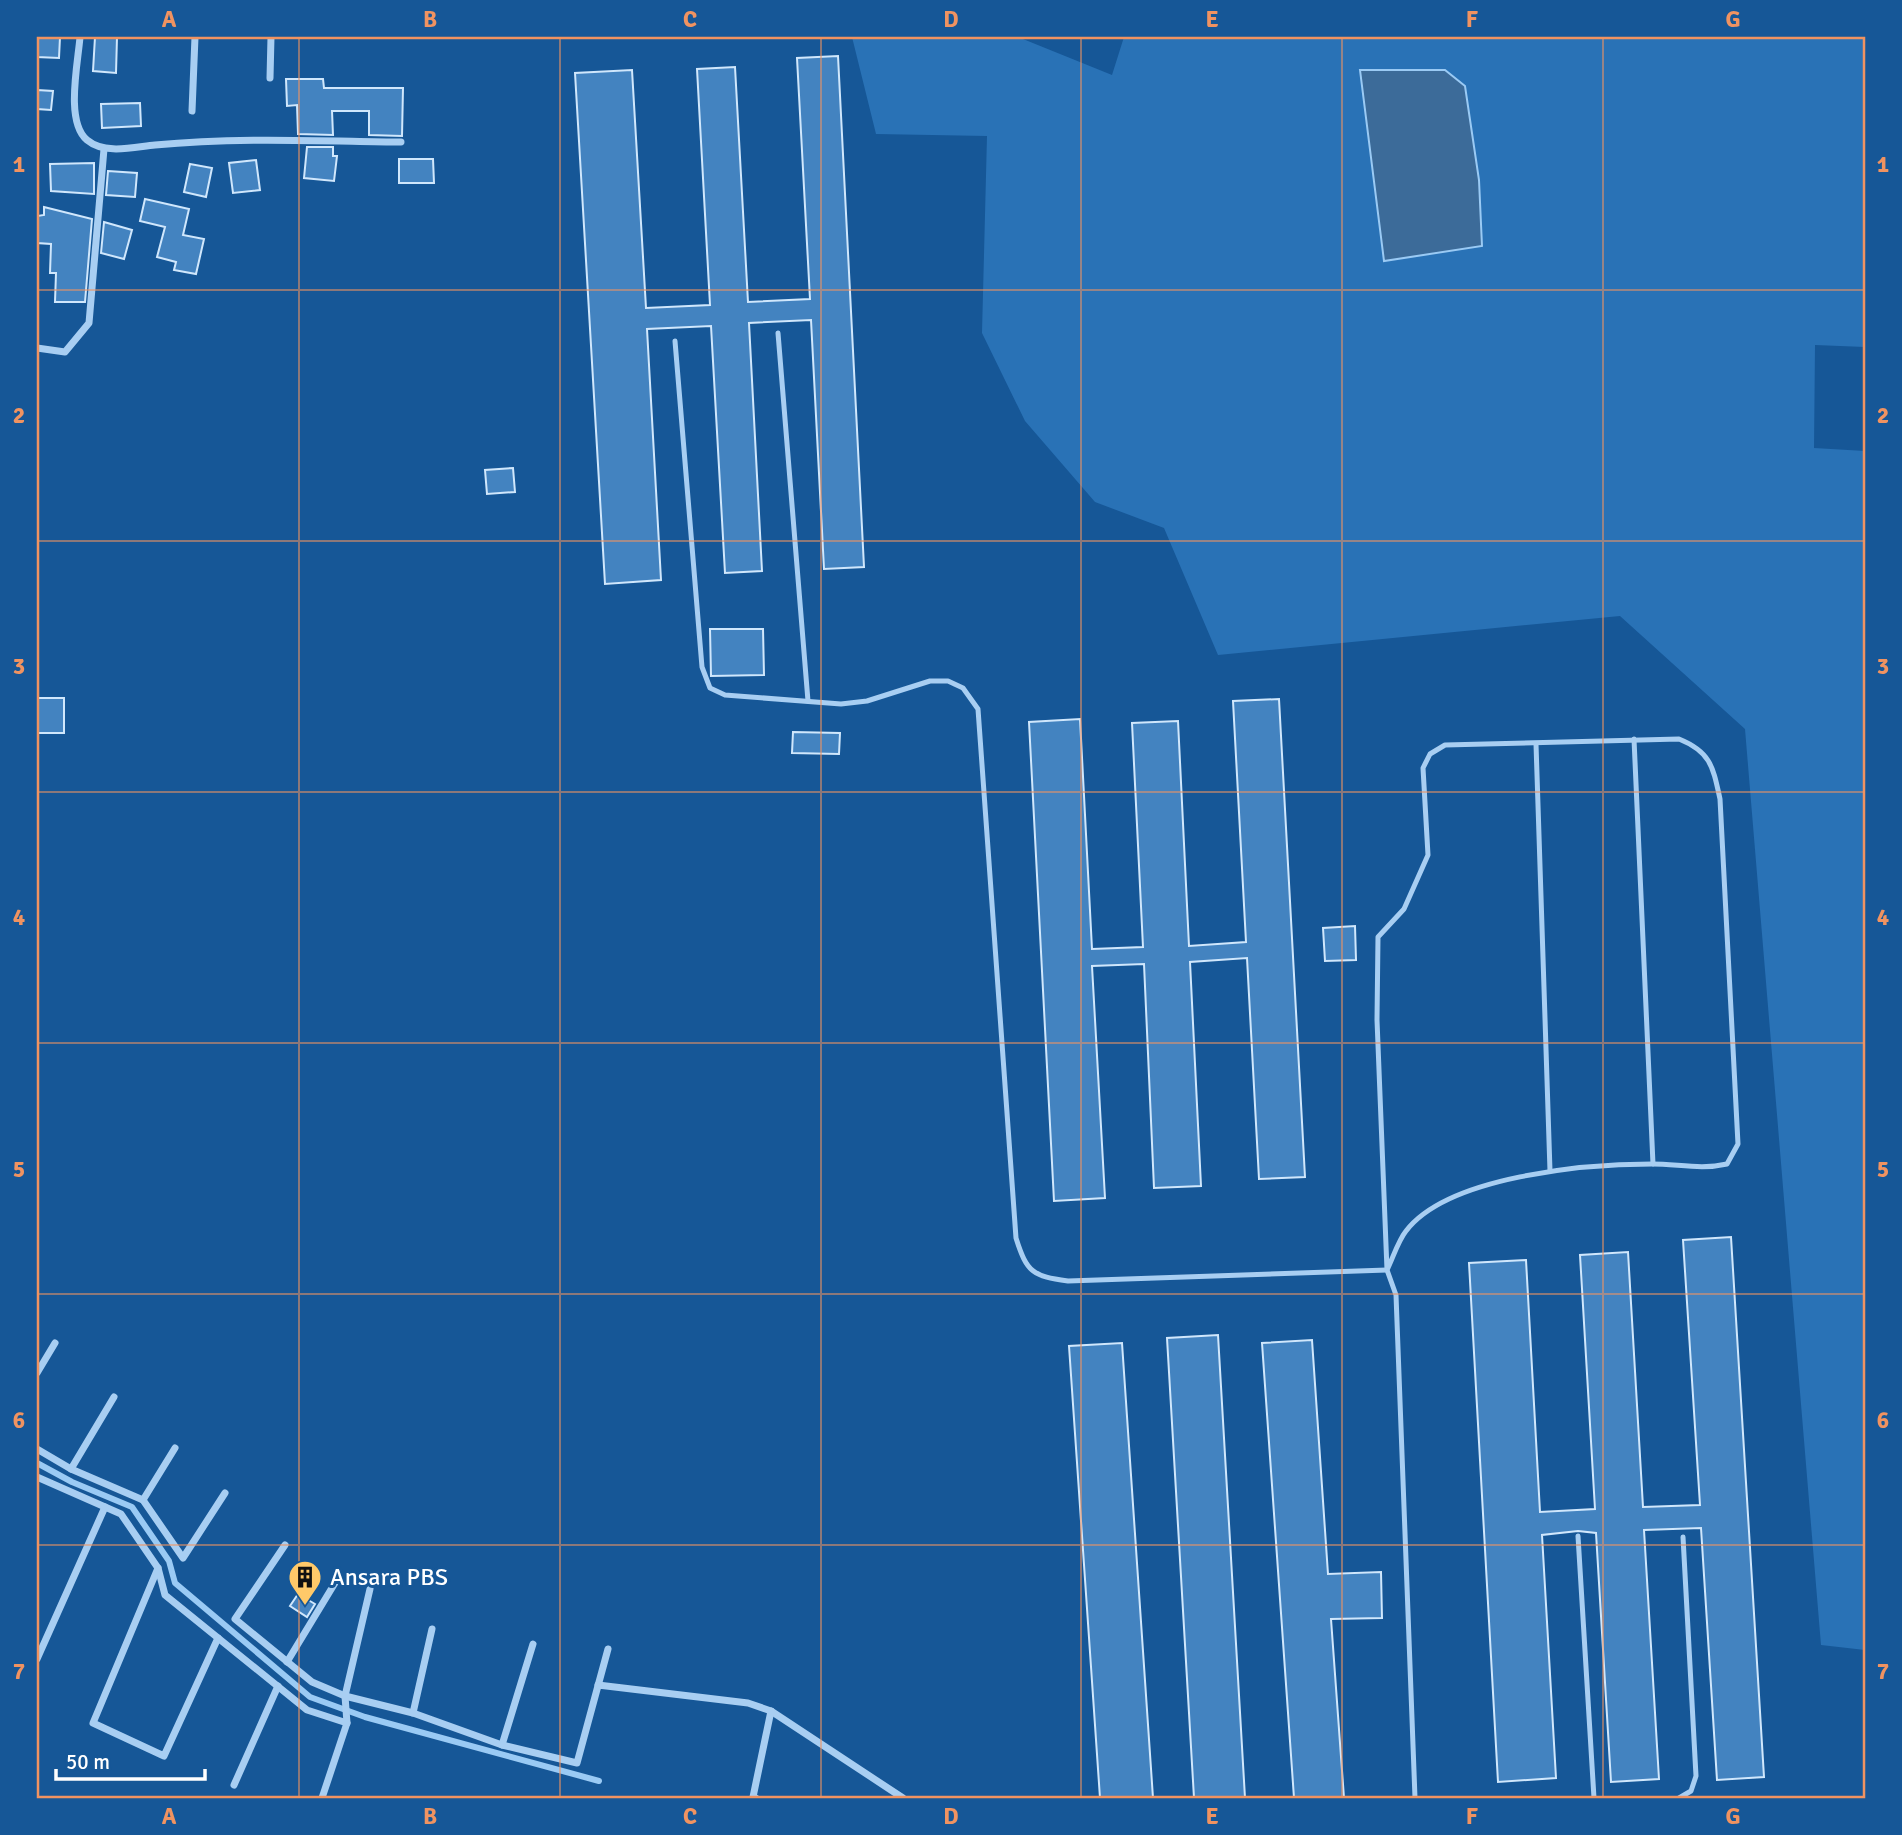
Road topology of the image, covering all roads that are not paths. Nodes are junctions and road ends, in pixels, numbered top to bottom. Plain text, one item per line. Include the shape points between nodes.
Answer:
1 (80, 37) edge
2 (195, 37) edge
3 (271, 37) edge
4 (270, 78) dead end
5 (192, 111) dead end
6 (401, 142) dead end
7 (104, 149) junction
8 (778, 333) dead end
9 (675, 341) dead end
10 (37, 348) edge
11 (808, 701) junction
12 (1634, 739) junction
13 (1536, 744) junction
14 (1653, 1164) junction
15 (1550, 1171) junction
16 (1387, 1269) junction
17 (55, 1343) dead end
18 (37, 1373) edge
19 (114, 1397) dead end
20 (175, 1448) dead end
21 (37, 1449) edge
22 (71, 1469) junction
23 (37, 1477) edge
24 (225, 1493) dead end
25 (143, 1500) junction
26 (105, 1507) junction
27 (1578, 1536) dead end
28 (1683, 1537) dead end
29 (285, 1545) dead end
30 (158, 1568) junction
31 (338, 1578) dead end
32 (370, 1588) dead end
33 (432, 1629) dead end
34 (218, 1638) junction
35 (533, 1644) dead end
36 (608, 1649) dead end
37 (37, 1659) edge
38 (287, 1662) junction
39 (598, 1685) junction
40 (278, 1686) junction
41 (345, 1696) junction
42 (771, 1711) junction
43 (413, 1713) junction
44 (347, 1723) junction
45 (502, 1745) junction
46 (234, 1785) dead end
47 (322, 1798) edge
48 (756, 1798) edge
49 (903, 1798) edge
50 (1415, 1798) edge
51 (1594, 1798) edge
52 (1679, 1798) edge

1 - 7 street via 74,108 77,125 87,140
2 - 5 street
3 - 4 street
6 - 7 street via 214,139
7 - 10 street via 89,323 65,352
8 - 11 lane
9 - 11 lane via 702,667 710,688 725,695
11 - 16 lane via 867,701 930,681 948,681 963,688 978,709 1016,1238 1023,1261 1037,1276 1068,1281
12 - 13 lane
12 - 14 lane
12 - 14 lane via 1679,739 1699,747 1713,767 1720,799 1738,1144 1727,1164 1709,1168
13 - 15 lane
13 - 16 lane via 1445,745 1430,754 1423,768 1428,855 1404,909 1378,937
14 - 15 lane
15 - 16 lane via 1462,1192 1433,1207 1406,1231
16 - 50 lane via 1396,1296
17 - 18 street
19 - 22 street
20 - 25 street
21 - 22 street
22 - 25 street
23 - 26 street
24 - 25 street via 183,1558
26 - 30 street via 121,1514
26 - 37 street
27 - 51 lane
28 - 52 lane via 1696,1776 1691,1791
29 - 38 street via 235,1619
30 - 34 street via 165,1595
30 - 34 street via 93,1723 164,1756
31 - 38 street
32 - 41 street
33 - 43 street
34 - 40 street
35 - 45 street
36 - 39 street
38 - 41 street via 312,1682
39 - 42 street via 748,1703
39 - 45 street via 577,1763
40 - 44 street via 307,1710
40 - 46 street
41 - 43 street
41 - 44 street
42 - 48 street
42 - 49 street
43 - 45 street
44 - 47 street

